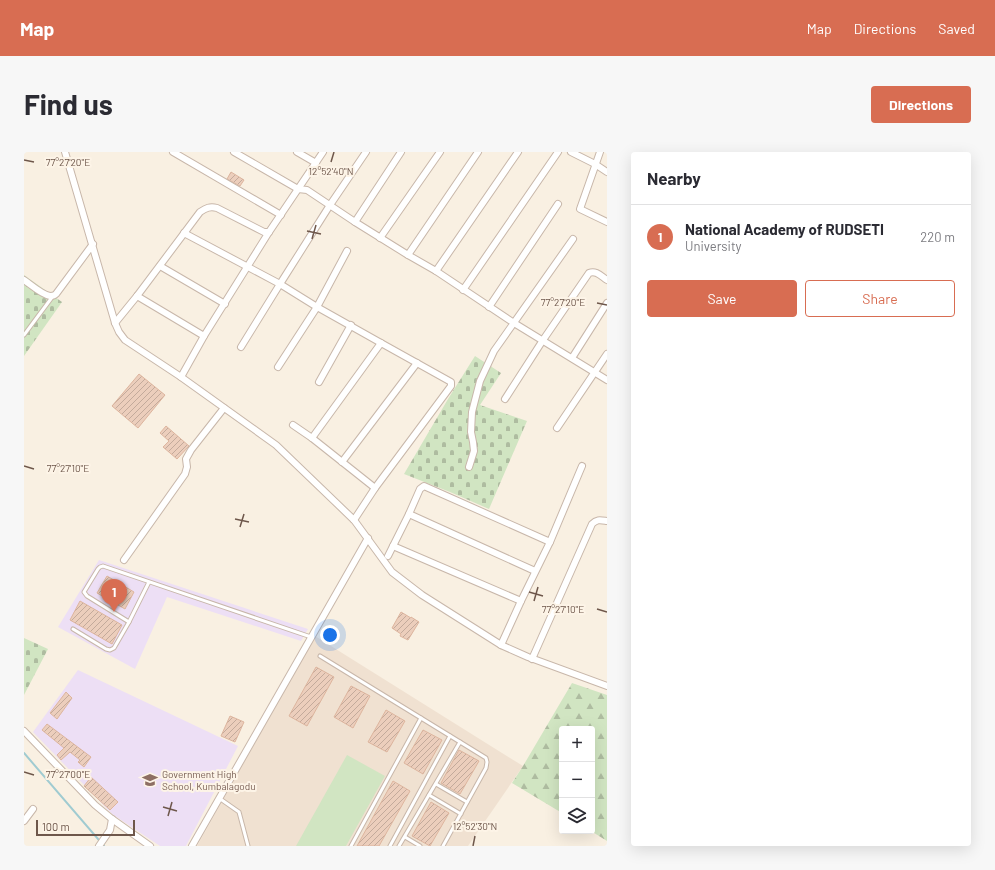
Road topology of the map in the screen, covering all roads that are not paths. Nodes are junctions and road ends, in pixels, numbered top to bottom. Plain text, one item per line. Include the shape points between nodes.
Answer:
1 (65, 152) edge
2 (173, 152) edge
3 (234, 152) edge
4 (297, 152) edge
5 (323, 152) edge
6 (366, 152) edge
7 (401, 152) edge
8 (440, 152) edge
9 (478, 152) edge
10 (518, 152) edge
11 (558, 152) edge
12 (571, 152) edge
13 (600, 152) edge
14 (316, 163) junction
15 (595, 164) junction
16 (607, 172) edge
17 (298, 189) junction
18 (558, 204) dead end
19 (330, 205) junction
20 (281, 215) junction
21 (355, 222) junction
22 (607, 222) edge
23 (269, 232) junction
24 (184, 233) junction
25 (380, 238) junction
26 (573, 239) dead end
27 (93, 244) junction
28 (347, 252) dead end
29 (408, 255) junction
30 (160, 266) junction
31 (248, 267) junction
32 (436, 271) junction
33 (24, 280) edge
34 (607, 280) edge
35 (280, 284) junction
36 (463, 290) junction
37 (53, 296) junction
38 (137, 296) junction
39 (607, 303) edge
40 (225, 304) junction
41 (317, 307) junction
42 (488, 307) junction
43 (115, 323) junction
44 (514, 323) junction
45 (351, 326) junction
46 (24, 335) edge
47 (204, 336) junction
48 (542, 340) junction
49 (381, 343) junction
50 (241, 347) dead end
51 (607, 354) edge
52 (572, 358) junction
53 (418, 363) junction
54 (278, 367) dead end
55 (595, 372) junction
56 (181, 377) junction
57 (607, 380) edge
58 (319, 382) dead end
59 (506, 399) dead end
60 (224, 408) junction
61 (293, 425) dead end
62 (557, 428) dead end
63 (312, 438) junction
64 (342, 462) junction
65 (582, 466) dead end
66 (469, 467) dead end
67 (375, 488) junction
68 (409, 514) junction
69 (354, 520) junction
70 (607, 521) edge
71 (368, 538) junction
72 (550, 542) junction
73 (393, 546) junction
74 (388, 556) dead end
75 (124, 560) dead end
76 (535, 571) junction
77 (149, 582) junction
78 (521, 601) junction
79 (129, 622) junction
80 (73, 629) dead end
81 (311, 637) junction
82 (501, 645) junction
83 (320, 656) dead end
84 (532, 658) junction
85 (607, 686) edge
86 (421, 718) junction
87 (24, 731) edge
88 (450, 736) junction
89 (460, 742) junction
90 (436, 784) junction
91 (429, 795) junction
92 (219, 798) junction
93 (467, 802) junction
94 (33, 809) dead end
95 (461, 814) junction
96 (112, 818) junction
97 (24, 821) edge
98 (405, 837) junction
99 (99, 846) edge
100 (150, 846) edge
101 (192, 846) edge
102 (248, 846) edge
103 (351, 846) edge
104 (390, 846) edge
105 (399, 846) edge
106 (420, 846) edge
107 (444, 846) edge

1 - 27 street
2 - 20 street
3 - 17 street
4 - 14 street
5 - 14 street
6 - 19 street
7 - 21 street
8 - 25 street
9 - 29 street
10 - 32 street
11 - 36 street
12 - 15 street
13 - 15 street
14 - 17 street
15 - 16 street
15 - 22 street via 580,209
17 - 19 street via 307,190
17 - 20 street
18 - 42 street
19 - 21 street
19 - 35 street
20 - 23 street
21 - 25 street
23 - 24 street via 264,232 212,207 200,212
23 - 31 street
24 - 30 street
24 - 31 street
25 - 29 street
26 - 44 street
27 - 37 street
27 - 43 street
28 - 41 street
29 - 32 street
30 - 38 street
30 - 40 street
31 - 35 street
31 - 40 street
32 - 36 street
33 - 37 street via 45,294
34 - 48 street via 596,272 589,273
35 - 41 street
35 - 50 street
36 - 42 street
37 - 46 lane
38 - 43 street
38 - 47 street
39 - 52 street
40 - 47 street
41 - 45 street
41 - 54 street
42 - 44 street
43 - 56 street via 125,340
44 - 48 street
44 - 66 street via 494,351 480,381 472,412 471,432 474,451
45 - 49 street
45 - 58 street
47 - 56 street
48 - 52 street
48 - 59 street
49 - 53 street
49 - 63 street
51 - 55 street
52 - 55 street
53 - 64 street
53 - 67 street via 451,382 451,386
55 - 57 street
55 - 62 street
56 - 60 street
60 - 69 street via 276,445
60 - 75 street via 191,450 186,459 185,474
61 - 63 street
63 - 64 street
64 - 67 street
65 - 72 street
67 - 69 street
68 - 72 street via 420,489 424,486
68 - 73 street
68 - 76 street
69 - 71 street
70 - 84 street via 598,520 592,524
71 - 81 street
71 - 82 street via 392,572
72 - 76 street
73 - 74 street
73 - 78 street
76 - 78 street
77 - 79 lane
77 - 79 lane via 103,566 98,569 84,592
77 - 81 lane
78 - 82 street
79 - 80 lane via 114,648 110,650
81 - 92 street
82 - 84 street
83 - 86 lane
84 - 85 street
86 - 88 lane
86 - 103 lane
87 - 96 street via 95,805
88 - 89 lane
88 - 104 lane
89 - 90 lane
89 - 93 lane via 486,758 487,762
90 - 91 lane
90 - 93 lane
91 - 95 lane
91 - 98 lane
92 - 101 street
92 - 102 lane via 239,812
93 - 95 lane
94 - 97 street
95 - 107 lane
96 - 99 street via 110,830
96 - 100 street
98 - 105 lane
98 - 106 lane

